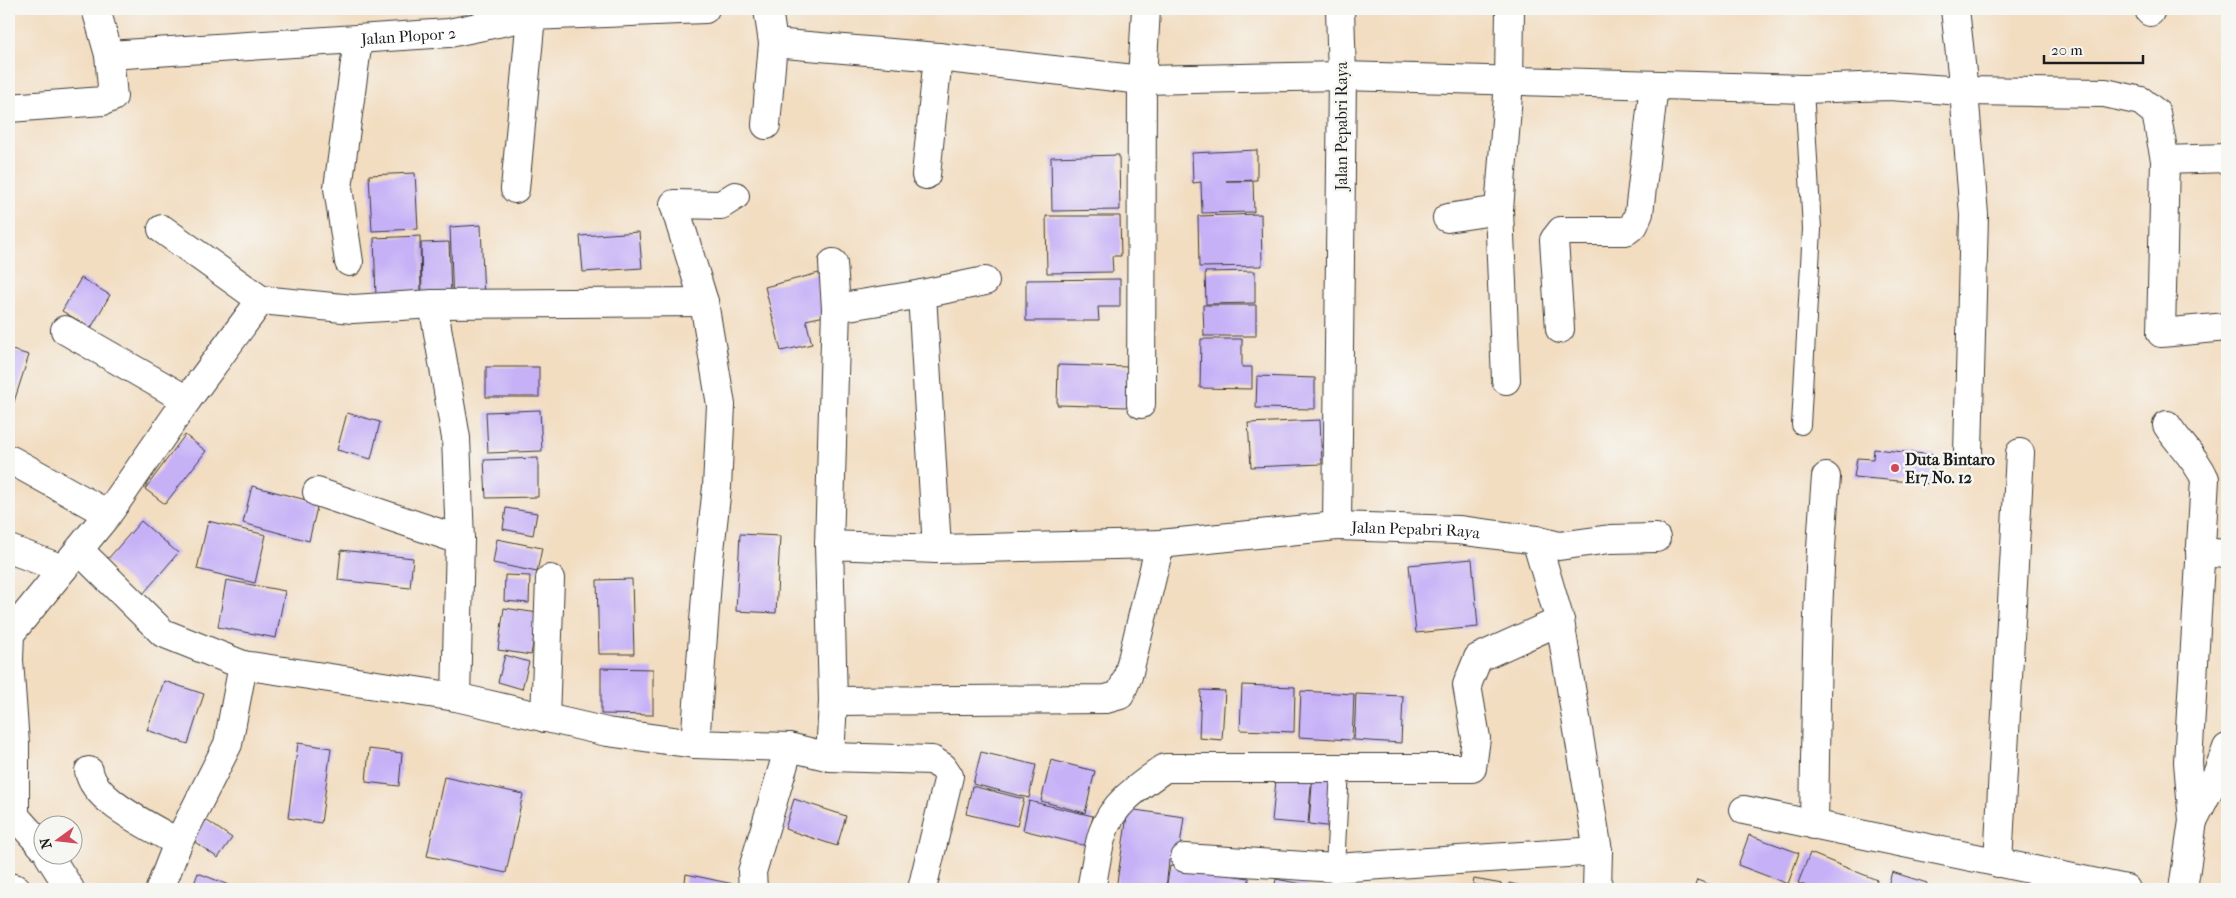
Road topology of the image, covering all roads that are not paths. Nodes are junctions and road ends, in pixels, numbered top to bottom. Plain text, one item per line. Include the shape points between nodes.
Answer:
1 (96, 9) edge
2 (705, 9) edge
3 (768, 9) edge
4 (1146, 9) edge
5 (1340, 9) edge
6 (1510, 9) edge
7 (1955, 9) edge
8 (531, 16) junction
9 (448, 21) edge
10 (358, 40) junction
11 (773, 43) junction
12 (109, 55) junction
13 (938, 57) junction
14 (1342, 76) junction
15 (1142, 80) junction
16 (1509, 82) junction
17 (1654, 85) junction
18 (1804, 89) junction
19 (1964, 91) junction
20 (9, 108) edge
21 (766, 125) dead end
22 (2227, 158) edge
23 (2165, 160) junction
24 (926, 175) dead end
25 (515, 189) dead end
26 (735, 196) dead end
27 (1499, 210) junction
28 (1447, 218) dead end
29 (162, 229) dead end
30 (349, 262) dead end
31 (833, 263) dead end
32 (985, 281) dead end
33 (922, 294) junction
34 (261, 300) junction
35 (704, 302) junction
36 (433, 304) junction
37 (836, 308) junction
38 (2227, 327) edge
39 (1560, 328) dead end
40 (65, 330) dead end
41 (1506, 380) dead end
42 (187, 400) junction
43 (1141, 404) dead end
44 (1801, 425) dead end
45 (2167, 426) dead end
46 (1968, 453) dead end
47 (2020, 453) dead end
48 (11, 460) dead end
49 (1826, 477) dead end
50 (318, 492) dead end
51 (108, 514) junction
52 (1337, 526) junction
53 (1656, 538) dead end
54 (460, 540) junction
55 (1536, 540) junction
56 (1160, 544) junction
57 (829, 545) junction
58 (9, 549) edge
59 (936, 549) junction
60 (2200, 552) junction
61 (2227, 554) edge
62 (71, 560) junction
63 (550, 579) dead end
64 (1560, 621) junction
65 (243, 665) junction
66 (456, 697) junction
67 (833, 701) junction
68 (545, 718) junction
69 (695, 744) junction
70 (789, 747) junction
71 (2227, 748) edge
72 (830, 756) junction
73 (2188, 762) junction
74 (1340, 769) junction
75 (89, 771) dead end
76 (2222, 776) edge
77 (1744, 810) dead end
78 (12, 816) edge
79 (2193, 821) junction
80 (1814, 825) junction
81 (32, 836) edge
82 (178, 842) junction
83 (1598, 851) junction
84 (1185, 858) dead end
85 (1998, 863) junction
86 (55, 866) edge
87 (1334, 868) junction
88 (9, 887) edge
89 (17, 889) edge
90 (70, 889) edge
91 (160, 889) edge
92 (753, 889) edge
93 (922, 889) edge
94 (1091, 889) edge
95 (1597, 889) edge
96 (2126, 889) edge
97 (2182, 889) edge

1 - 12 street
2 - 8 street, Jalan Plopor 2
3 - 11 street
4 - 15 street
5 - 14 street, Jalan Pepabri Raya
6 - 16 street
7 - 19 street
8 - 9 street, Jalan Plopor 2
8 - 25 street
9 - 10 street, Jalan Plopor 2
10 - 12 street, Jalan Plopor 2
10 - 30 street via 338,188
11 - 13 street
11 - 21 street
12 - 20 street via 113,97 103,101
13 - 15 street
13 - 24 street
14 - 15 street
14 - 16 street
14 - 52 street, Jalan Pepabri Raya
15 - 43 street
16 - 17 street
16 - 27 street
17 - 18 street
17 - 39 street via 1634,225 1626,231 1561,231 1554,240
18 - 19 street via 1888,86
18 - 44 lane via 1812,229
19 - 23 street via 2105,93 2141,101 2156,113
19 - 46 street via 1974,215
22 - 23 street
23 - 38 street via 2161,333
26 - 35 street via 721,205 674,204
27 - 28 street
27 - 41 street
29 - 34 street
31 - 37 street
32 - 33 street
33 - 37 street
33 - 59 street
34 - 36 street via 353,309
34 - 42 street
35 - 36 street
35 - 69 street via 721,405
36 - 54 street via 456,438
37 - 57 street
40 - 42 street
42 - 51 street
45 - 60 street via 2198,463 2204,479
47 - 85 street
48 - 51 street
49 - 80 street via 1818,614
50 - 54 street
51 - 62 street
52 - 55 street, Jalan Pepabri Raya via 1458,530
52 - 56 street
53 - 55 street, Jalan Pepabri Raya via 1610,538 1559,546
54 - 66 street
55 - 64 street
56 - 59 street
56 - 67 street via 1128,676 1120,695 1106,699
57 - 59 street
57 - 67 street
58 - 62 street
60 - 61 street
60 - 73 street
62 - 65 street via 163,633
62 - 78 street via 10,634 15,744
63 - 68 street
64 - 74 street via 1478,658 1467,685 1476,738 1472,768
64 - 83 street
65 - 66 street
65 - 82 street via 228,744
66 - 68 street
67 - 72 street
68 - 69 street via 607,732
69 - 70 street
70 - 72 street
70 - 92 street via 752,872
71 - 76 street
72 - 93 street via 932,760 949,776
73 - 76 street
73 - 79 street
74 - 87 lane
74 - 94 street via 1165,768 1136,788 1118,806 1104,831
75 - 82 street via 91,780 111,802
76 - 79 street
77 - 80 street
78 - 81 street
79 - 97 street
80 - 85 street
82 - 91 street
83 - 87 street
83 - 95 street
84 - 87 street
85 - 96 street
86 - 90 street
88 - 89 street

